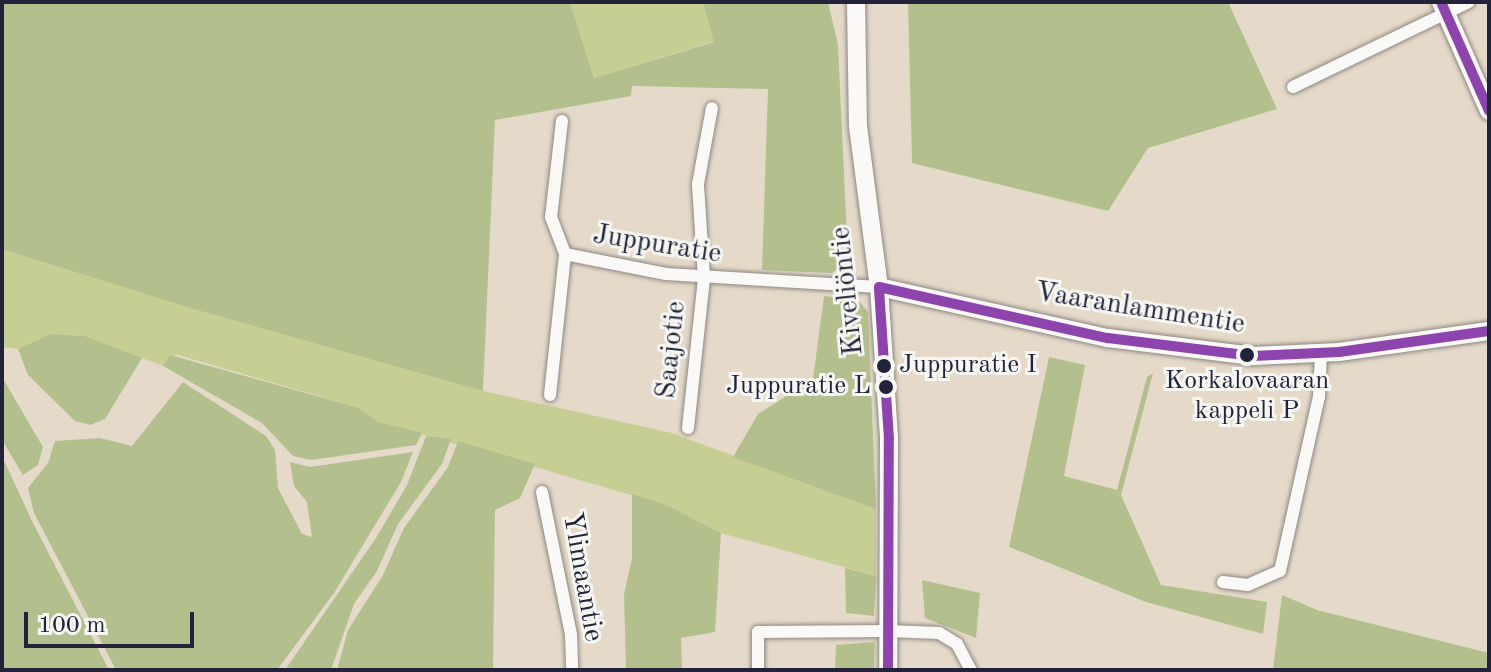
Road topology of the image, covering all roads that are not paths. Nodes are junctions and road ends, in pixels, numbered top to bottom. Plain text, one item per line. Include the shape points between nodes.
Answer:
1 (856, 2) edge
2 (1469, 2) edge
3 (1443, 8) edge
4 (1293, 87) dead end
5 (712, 108) dead end
6 (1489, 111) edge
7 (562, 121) dead end
8 (565, 254) junction
9 (704, 278) junction
10 (879, 287) junction
11 (1489, 331) edge
12 (1321, 353) junction
13 (550, 395) dead end
14 (688, 428) dead end
15 (542, 492) dead end
16 (1223, 582) dead end
17 (889, 631) junction
18 (572, 670) edge
19 (758, 670) edge
20 (888, 670) edge
21 (971, 670) edge

1 - 10 street, Kiveliöntie via 858,126
2 - 3 street
3 - 4 street
3 - 6 street
5 - 9 street, Saajotie via 698,184
7 - 8 street, Juppuratie via 551,217
8 - 9 street, Juppuratie
8 - 13 street
9 - 10 street, Juppuratie
9 - 14 street, Saajotie
10 - 12 street, Vaaranlammentie via 1123,340 1253,356
10 - 17 street, Kiveliöntie via 889,439
11 - 12 street, Vaaranlammentie
12 - 16 street via 1319,397 1280,571 1248,585
15 - 18 street, Ylimaantie via 571,635
17 - 19 street via 758,632
17 - 20 street, Kiveliöntie
17 - 21 street via 939,633 957,644

